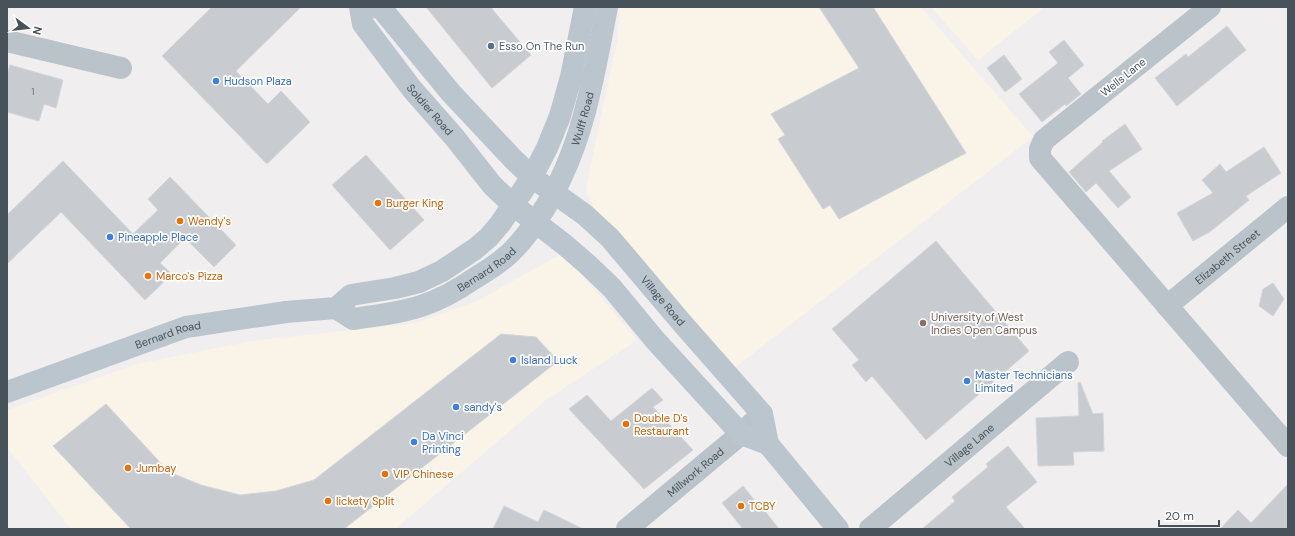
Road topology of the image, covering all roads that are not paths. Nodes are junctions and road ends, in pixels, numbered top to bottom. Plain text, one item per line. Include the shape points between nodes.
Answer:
1 (360, 7) edge
2 (376, 7) edge
3 (585, 7) edge
4 (607, 7) edge
5 (1210, 7) edge
6 (7, 41) edge
7 (121, 68) dead end
8 (532, 177) junction
9 (554, 193) junction
10 (513, 206) junction
11 (1288, 207) edge
12 (535, 223) junction
13 (1167, 306) junction
14 (336, 308) junction
15 (1068, 362) dead end
16 (7, 392) edge
17 (762, 414) junction
18 (741, 434) junction
19 (768, 444) junction
20 (1288, 446) edge
21 (831, 526) edge
22 (627, 529) edge
23 (870, 529) edge

1 - 10 main road, Soldier Road via 363,24 412,89 492,185
2 - 8 main road via 382,9 451,93
3 - 8 main road, Wulff Road via 571,77 560,116
4 - 9 main road, Wulff Road via 581,126
5 - 13 street, Wells Lane via 1044,140 1040,149 1040,158
6 - 7 street
8 - 9 main road, Village Road
8 - 10 main road, Wulff Road
9 - 12 main road, Wulff Road
9 - 17 main road, Village Road via 610,238
10 - 12 main road
10 - 14 main road, Bernard Road via 489,237 442,271 419,282 351,295
11 - 13 street, Elizabeth Street
12 - 14 main road, Bernard Road via 509,254 494,266 459,289 422,306 396,313 353,319
12 - 18 main road via 571,250 612,288
13 - 20 street
14 - 16 main road, Bernard Road via 286,312 186,327
15 - 23 street, Village Lane
17 - 18 street, Millwork Road
17 - 19 main road
18 - 19 main road
18 - 22 street, Millwork Road
19 - 21 main road

